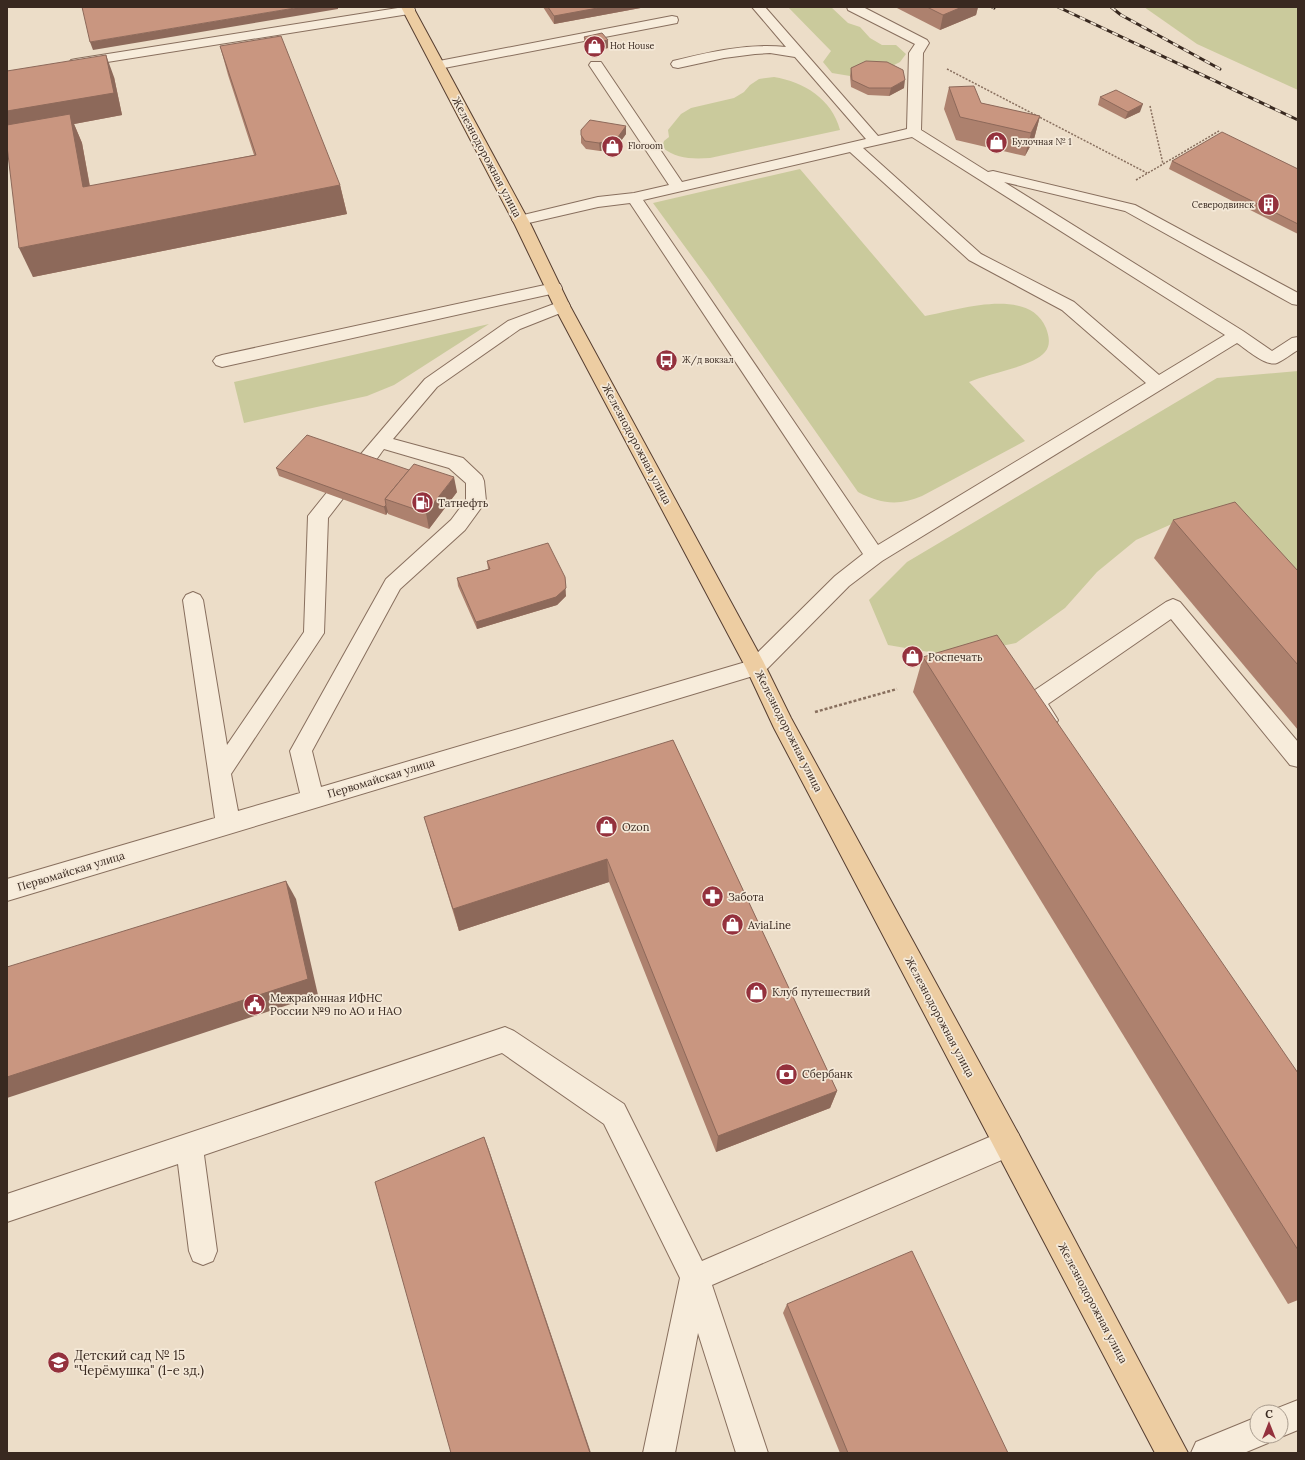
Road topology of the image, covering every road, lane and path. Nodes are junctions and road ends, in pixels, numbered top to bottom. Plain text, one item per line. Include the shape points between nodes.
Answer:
1 (758, 7) edge
2 (854, 7) edge
3 (408, 8) edge
4 (672, 20) dead end
5 (916, 53) junction
6 (801, 55) junction
7 (596, 64) dead end
8 (678, 64) dead end
9 (439, 65) junction
10 (62, 66) edge
11 (1150, 106) dead end
12 (1219, 131) dead end
13 (914, 132) junction
14 (875, 141) junction
15 (852, 146) junction
16 (1163, 164) junction
17 (975, 171) junction
18 (1147, 173) junction
19 (1130, 183) dead end
20 (678, 188) junction
21 (634, 198) junction
22 (520, 220) junction
23 (554, 288) junction
24 (1298, 300) edge
25 (562, 306) junction
26 (1237, 335) junction
27 (1298, 342) edge
28 (222, 361) dead end
29 (1157, 383) junction
30 (381, 442) junction
31 (364, 461) edge
32 (335, 496) edge
33 (875, 556) junction
34 (192, 600) dead end
35 (756, 666) junction
36 (898, 689) dead end
37 (812, 713) dead end
38 (1056, 735) edge
39 (1298, 758) edge
40 (220, 774) junction
41 (314, 798) junction
42 (228, 824) junction
43 (7, 890) edge
44 (1008, 1143) junction
45 (189, 1146) junction
46 (7, 1208) edge
47 (203, 1251) dead end
48 (695, 1278) junction
49 (1249, 1435) edge
50 (659, 1453) edge
51 (752, 1453) edge
52 (1172, 1453) edge
53 (1207, 1453) edge

1 - 6 street
2 - 5 street via 922,43
3 - 9 main road, Железнодорожная улица
3 - 10 street
4 - 9 street
5 - 13 street
5 - 18 path
6 - 8 street via 790,51 742,51
6 - 14 street
7 - 20 street
9 - 22 main road, Железнодорожная улица
11 - 16 path
12 - 16 path
13 - 14 street
13 - 17 street
14 - 15 street
15 - 20 street
15 - 29 street via 975,257 1068,306
16 - 18 path
17 - 24 street via 1130,208
17 - 26 street
18 - 19 path
20 - 21 street
21 - 22 street via 598,202
21 - 33 street
22 - 23 main road, Железнодорожная улица
23 - 25 main road, Железнодорожная улица
23 - 28 street
25 - 30 street via 514,325 431,383
25 - 35 main road, Железнодорожная улица
26 - 27 street via 1272,358
26 - 29 street
29 - 33 street
30 - 31 street
30 - 41 street via 456,464 475,481 476,501 458,525 393,584 301,751
32 - 40 street via 318,516 314,633
33 - 35 street via 842,581
34 - 40 street
35 - 41 street, Первомайская улица
35 - 44 main road, Железнодорожная улица via 786,729
36 - 37 path
38 - 39 street via 1034,702 1173,607
40 - 42 street
41 - 42 street, Первомайская улица
42 - 43 street, Первомайская улица
44 - 48 street
44 - 52 main road, Железнодорожная улица
45 - 46 street
45 - 47 street
45 - 48 street via 505,1040 614,1114
48 - 50 street
48 - 51 street
49 - 53 street

